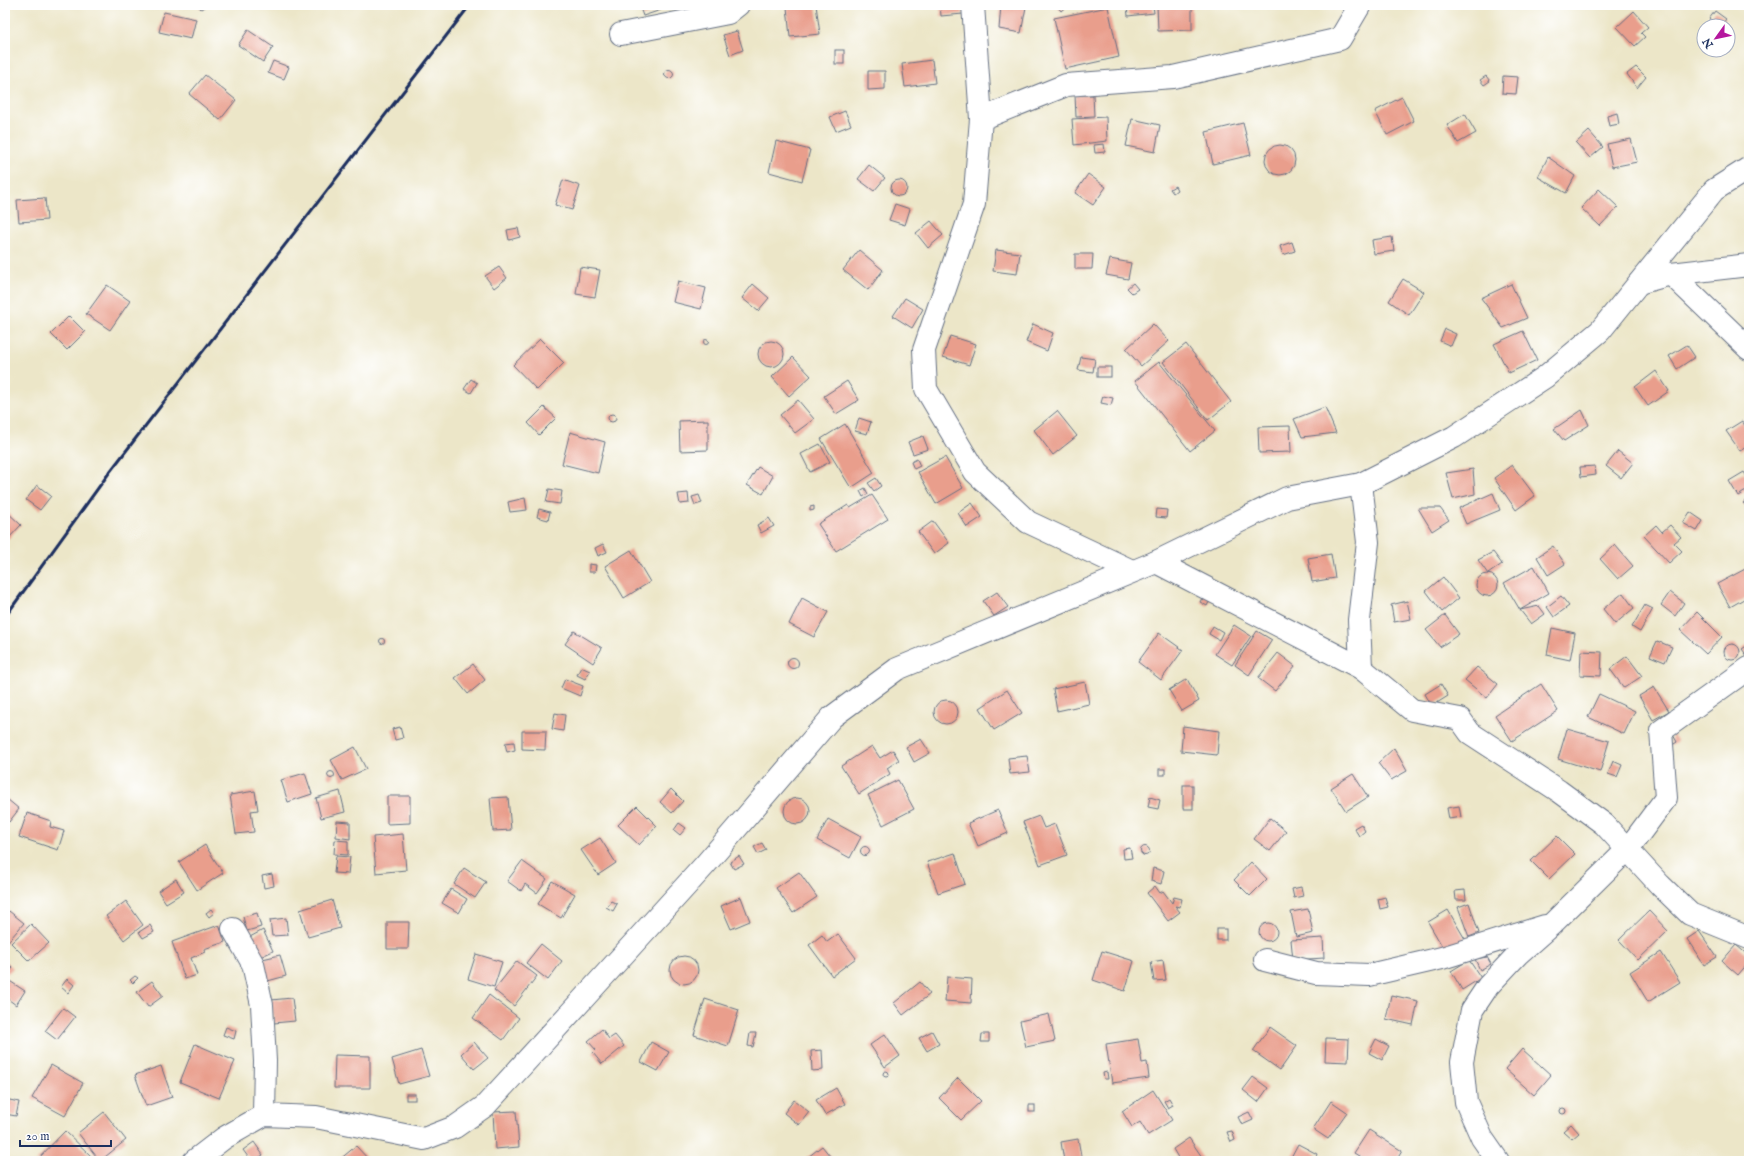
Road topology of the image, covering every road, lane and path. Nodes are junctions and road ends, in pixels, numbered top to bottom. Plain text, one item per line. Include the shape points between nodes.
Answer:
1 (738, 5) edge
2 (973, 5) edge
3 (1360, 5) edge
4 (621, 34) dead end
5 (981, 119) junction
6 (1749, 168) edge
7 (1749, 266) edge
8 (1671, 274) junction
9 (1639, 283) junction
10 (1749, 349) edge
11 (1361, 484) junction
12 (1156, 562) junction
13 (1132, 571) junction
14 (1361, 668) junction
15 (1749, 668) edge
16 (1628, 849) junction
17 (1552, 924) junction
18 (233, 929) dead end
19 (1749, 938) edge
20 (1265, 960) dead end
21 (264, 1114) junction
22 (194, 1161) edge
23 (1498, 1161) edge

1 - 4 street via 728,13
2 - 5 street
3 - 5 street via 1340,39 1172,77 1066,85
5 - 13 street via 974,204 924,350 926,389 975,472 1028,522
6 - 9 street via 1714,190
7 - 8 street
8 - 9 street
8 - 10 street
9 - 11 street via 1600,331 1545,377 1454,436
11 - 12 street via 1287,498
11 - 14 street via 1368,542 1359,620
12 - 13 street
12 - 14 street
13 - 21 street via 897,669 832,717 704,866 485,1106 455,1127 424,1139 316,1117
14 - 16 street via 1412,710 1460,719 1470,734 1559,791 1604,824
15 - 16 street via 1661,731 1666,798
16 - 17 street
16 - 19 street via 1690,914
17 - 20 street via 1442,958 1369,975 1316,973
17 - 23 street via 1518,954 1488,986 1472,1010 1462,1062 1466,1102 1482,1138
18 - 21 street via 253,964 262,1005
21 - 22 street via 224,1138

